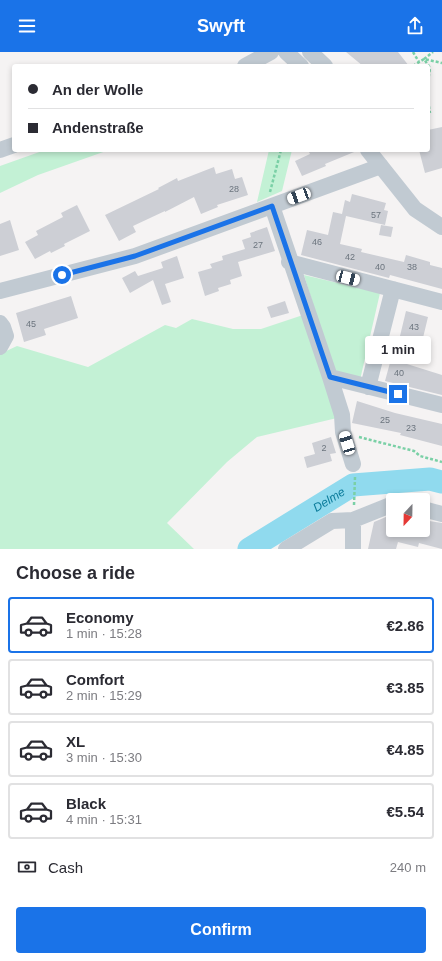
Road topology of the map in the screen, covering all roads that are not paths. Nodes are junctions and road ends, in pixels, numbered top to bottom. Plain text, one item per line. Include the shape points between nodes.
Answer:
1 (271, 52) edge
2 (286, 52) edge
3 (310, 52) edge
4 (249, 64) edge
5 (299, 64) edge
6 (323, 64) edge
7 (12, 147) edge
8 (0, 150) edge
9 (372, 152) edge
10 (382, 158) edge
11 (272, 206) junction
12 (442, 227) edge
13 (289, 262) junction
14 (393, 289) junction
15 (1, 294) edge
16 (442, 302) edge
17 (0, 324) edge
18 (0, 347) edge
19 (330, 377) junction
20 (368, 387) junction
21 (442, 405) edge
22 (354, 469) road end
23 (386, 507) edge
24 (430, 511) edge
25 (442, 514) edge
26 (353, 520) junction
27 (286, 549) edge
28 (353, 549) edge

1 - 4 street
2 - 5 street
3 - 6 street
7 - 8 street
9 - 10 street
10 - 11 street
10 - 12 street via 391,180 415,208
11 - 13 street
11 - 15 street via 135,256
13 - 14 street
13 - 19 street
14 - 16 street
14 - 20 street
17 - 18 street via 4,327 6,336
19 - 20 street
19 - 22 street via 342,415
20 - 21 street
23 - 26 street
24 - 25 street
26 - 27 street via 332,521
26 - 28 street

